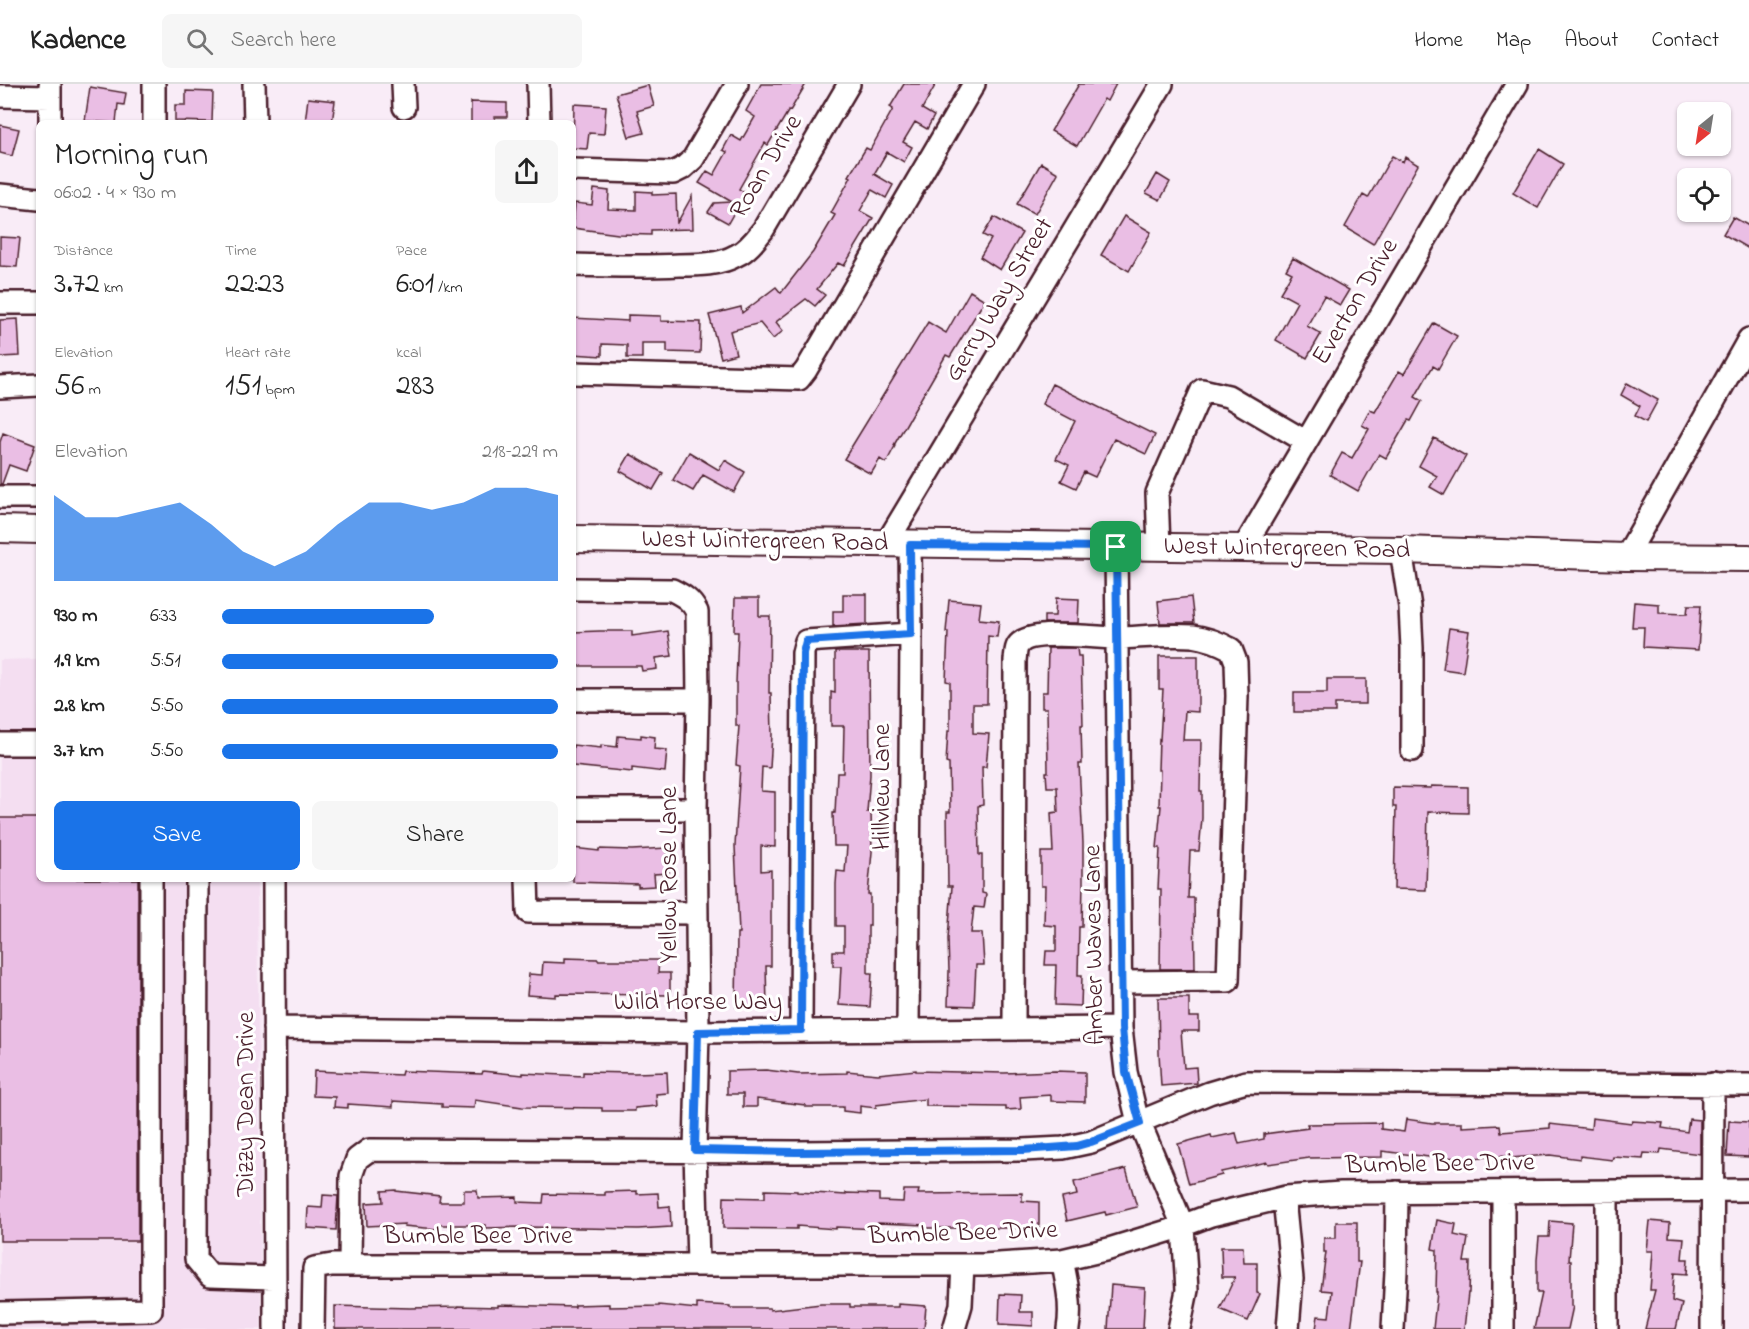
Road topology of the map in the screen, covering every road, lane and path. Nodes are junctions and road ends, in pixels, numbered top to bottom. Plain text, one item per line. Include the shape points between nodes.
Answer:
1 (154, 84) edge
2 (254, 84) edge
3 (403, 84) edge
4 (538, 84) edge
5 (736, 84) edge
6 (849, 84) edge
7 (974, 84) edge
8 (1162, 84) edge
9 (1517, 84) edge
10 (50, 90) edge
11 (0, 96) edge
12 (404, 107) dead end
13 (50, 120) edge
14 (154, 120) edge
15 (255, 120) edge
16 (539, 120) edge
17 (576, 170) edge
18 (0, 195) edge
19 (36, 199) edge
20 (576, 265) edge
21 (0, 303) edge
22 (36, 303) edge
23 (1749, 339) edge
24 (576, 373) edge
25 (36, 386) edge
26 (0, 387) edge
27 (1305, 441) junction
28 (0, 497) edge
29 (36, 497) edge
30 (0, 529) edge
31 (36, 530) edge
32 (576, 539) edge
33 (898, 544) junction
34 (1116, 547) junction
35 (1159, 548) junction
36 (1243, 549) junction
37 (1401, 550) junction
38 (1626, 556) junction
39 (1749, 558) edge
40 (576, 588) edge
41 (911, 634) junction
42 (1116, 638) junction
43 (576, 700) edge
44 (698, 700) junction
45 (0, 744) edge
46 (36, 744) edge
47 (1412, 750) dead end
48 (576, 808) edge
49 (696, 809) junction
50 (152, 882) edge
51 (197, 882) edge
52 (274, 882) edge
53 (527, 882) edge
54 (697, 913) junction
55 (1121, 982) junction
56 (274, 1028) junction
57 (1014, 1028) junction
58 (1122, 1028) junction
59 (908, 1029) junction
60 (801, 1030) junction
61 (698, 1032) junction
62 (1713, 1084) junction
63 (1749, 1085) edge
64 (1140, 1123) junction
65 (695, 1150) junction
66 (1712, 1190) junction
67 (1749, 1190) edge
68 (1607, 1191) junction
69 (1397, 1192) junction
70 (1503, 1192) junction
71 (1284, 1198) junction
72 (1183, 1226) junction
73 (1062, 1260) junction
74 (698, 1264) junction
75 (350, 1265) junction
76 (963, 1265) junction
77 (274, 1278) junction
78 (0, 1313) edge
79 (274, 1329) edge
80 (314, 1329) edge
81 (954, 1329) edge
82 (1068, 1329) edge
83 (1179, 1329) edge
84 (1288, 1329) edge
85 (1394, 1329) edge
86 (1503, 1329) edge
87 (1607, 1329) edge
88 (1712, 1329) edge

1 - 14 street
2 - 15 street
3 - 12 street
4 - 16 street
5 - 17 street via 693,159 683,168 673,173
6 - 20 street, Roan Drive via 763,230 738,255 702,264
7 - 24 street via 799,380
8 - 33 street, Gerry Way Street
9 - 27 street, Everton Drive
10 - 11 street
10 - 13 street
18 - 19 street
21 - 22 street
23 - 38 street
25 - 26 street
27 - 35 street via 1228,396 1202,390 1157,493
27 - 36 street, Everton Drive
28 - 29 street
30 - 31 main road
32 - 33 main road, West Wintergreen Road
33 - 34 main road, West Wintergreen Road
33 - 41 street, Hillview Lane
34 - 35 main road, West Wintergreen Road
34 - 42 street, Amber Waves Lane
35 - 36 main road, West Wintergreen Road
36 - 37 main road, West Wintergreen Road
37 - 38 main road, West Wintergreen Road
37 - 47 street via 1410,617
38 - 39 main road, West Wintergreen Road
40 - 44 street, Yellow Rose Lane via 672,590 687,597 697,612
41 - 59 street, Hillview Lane
41 - 60 street via 806,641
42 - 55 street, Amber Waves Lane
42 - 55 street via 1191,636 1216,640 1231,649 1236,662 1237,696 1228,981
42 - 57 street via 1033,637 1020,642 1016,649
43 - 44 street
44 - 49 street, Yellow Rose Lane
45 - 46 street
48 - 49 street
49 - 54 street, Yellow Rose Lane
50 - 78 street via 150,1310
51 - 77 street via 196,1259 210,1276
52 - 56 street, Dizzy Dean Drive
53 - 54 street via 528,912
54 - 61 street, Yellow Rose Lane
55 - 58 street, Amber Waves Lane
56 - 61 street, Wild Horse Way
56 - 77 street, Dizzy Dean Drive
57 - 58 street, Wild Horse Way
57 - 59 street, Wild Horse Way
58 - 64 street, Amber Waves Lane via 1126,1072
59 - 60 street, Wild Horse Way
60 - 61 street, Wild Horse Way
61 - 65 street, Yellow Rose Lane
62 - 63 street
62 - 64 street via 1246,1082 1209,1093
62 - 66 street
64 - 65 street via 1077,1146 1023,1150
64 - 72 street, Amber Waves Lane
65 - 74 street, Yellow Rose Lane
65 - 75 street via 369,1150 357,1159 351,1176
66 - 67 street, Bumble Bee Drive
66 - 68 street, Bumble Bee Drive
66 - 88 street
68 - 70 street, Bumble Bee Drive
68 - 87 street
69 - 70 street, Bumble Bee Drive
69 - 71 street, Bumble Bee Drive
69 - 85 street
70 - 86 street
71 - 72 street, Bumble Bee Drive via 1211,1215
71 - 84 street via 1292,1279
72 - 73 street, Bumble Bee Drive
72 - 83 street, Amber Waves Lane via 1187,1290
73 - 76 street, Bumble Bee Drive
73 - 82 street via 1068,1287
74 - 75 street, Bumble Bee Drive
74 - 76 street, Bumble Bee Drive
75 - 80 street, Bumble Bee Drive via 314,1269
76 - 81 street via 961,1305
77 - 79 street, Dizzy Dean Drive

